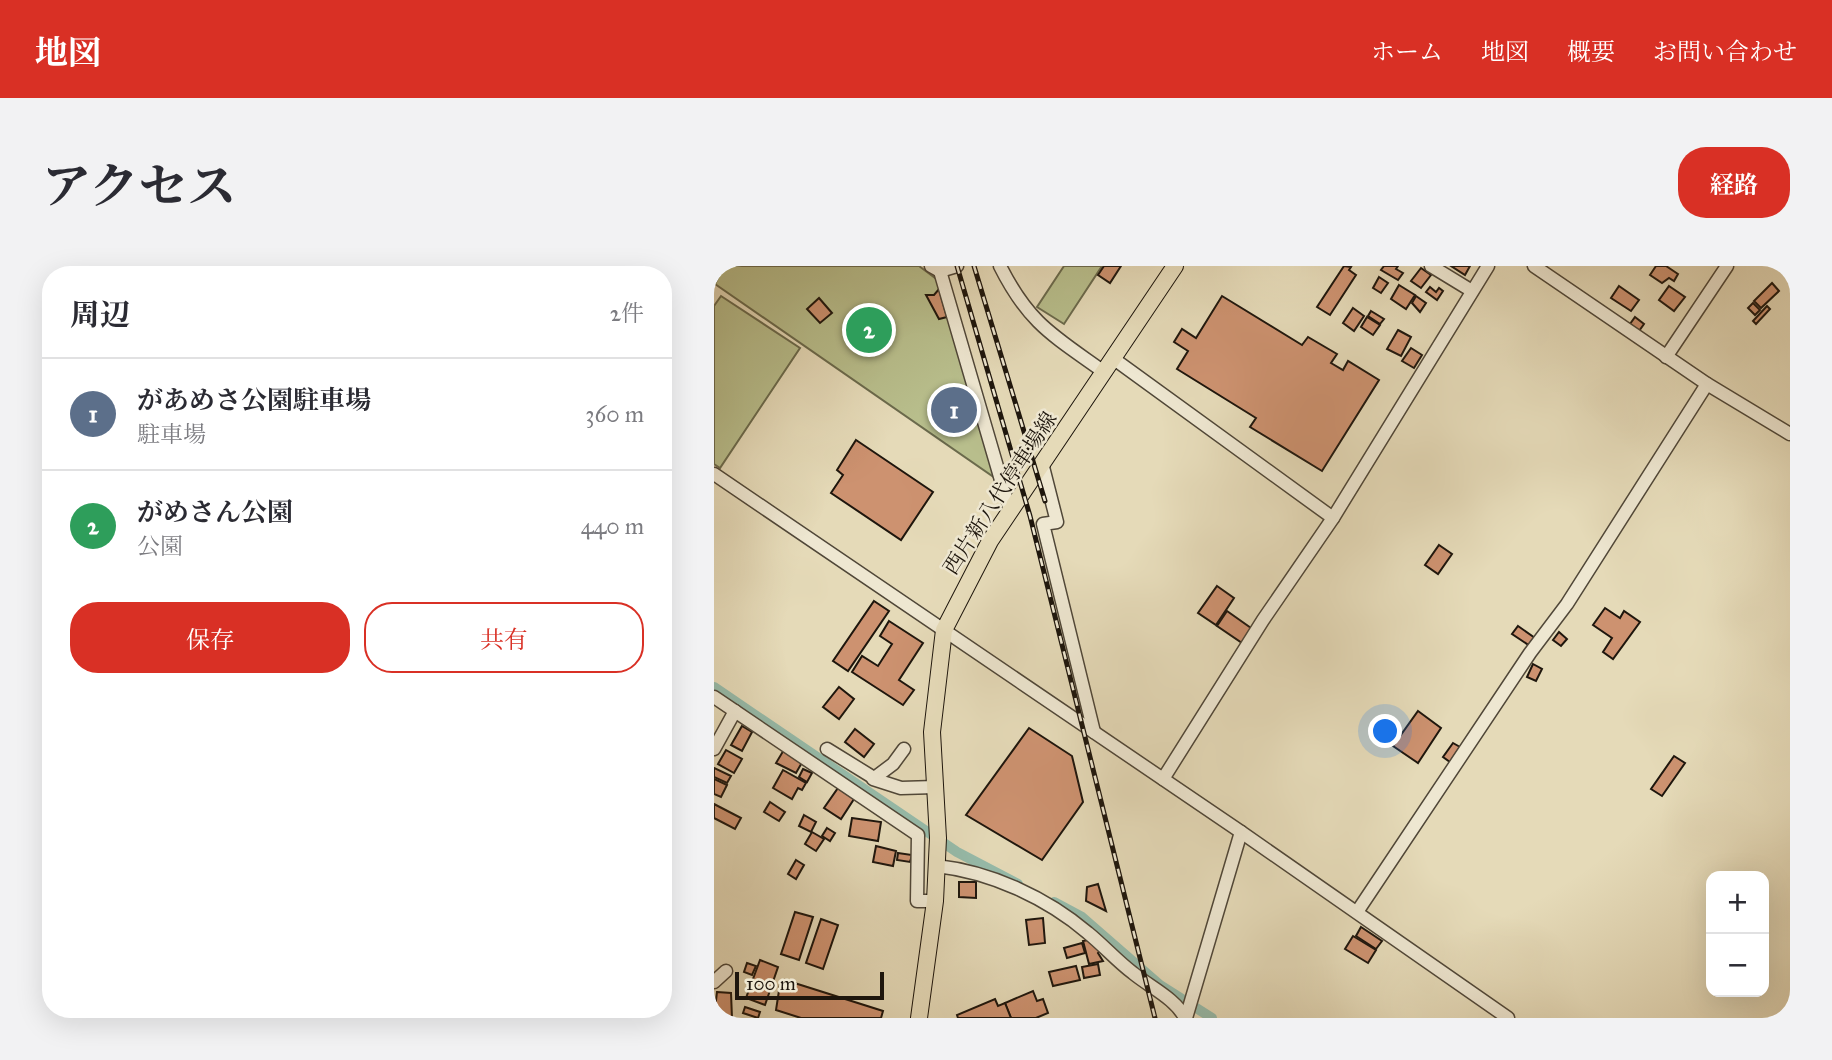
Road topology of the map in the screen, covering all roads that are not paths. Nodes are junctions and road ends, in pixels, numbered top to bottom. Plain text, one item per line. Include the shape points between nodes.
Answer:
1 (957, 266) edge
2 (1000, 266) edge
3 (1175, 266) edge
4 (1431, 266) edge
5 (1488, 266) edge
6 (1534, 266) edge
7 (1727, 266) edge
8 (935, 268) edge
9 (1472, 292) junction
10 (1666, 357) junction
11 (1109, 365) junction
12 (1707, 384) junction
13 (1790, 434) edge
14 (1042, 463) junction
15 (714, 474) edge
16 (1010, 510) junction
17 (1333, 518) junction
18 (944, 630) junction
19 (714, 697) edge
20 (735, 711) junction
21 (1094, 732) junction
22 (714, 749) edge
23 (827, 749) dead end
24 (904, 749) dead end
25 (873, 779) junction
26 (1163, 779) junction
27 (935, 787) junction
28 (862, 796) junction
29 (1241, 832) junction
30 (937, 866) junction
31 (935, 901) junction
32 (1357, 912) junction
33 (726, 971) dead end
34 (714, 982) edge
35 (1187, 1015) edge
36 (919, 1018) edge
37 (1508, 1018) edge

1 - 8 street
2 - 11 street via 1038,326
3 - 11 main road, 西片新八代停車場線
4 - 9 street
5 - 9 street
6 - 10 street
7 - 10 street
8 - 16 street
9 - 17 street
10 - 12 street
11 - 14 main road, 西片新八代停車場線
11 - 17 street
12 - 13 street
12 - 32 street via 1567,604
14 - 16 main road, 西片新八代停車場線
14 - 21 street via 1057,522 1043,524
15 - 18 street
16 - 18 main road, 西片新八代停車場線
17 - 26 street
18 - 21 street
18 - 27 main road, 西片新八代停車場線 via 932,732
19 - 20 street
20 - 22 street
20 - 28 street
21 - 26 street
23 - 25 street
24 - 25 street
25 - 27 street via 901,788
25 - 28 street
26 - 29 street
27 - 30 main road, 西片新八代停車場線
28 - 31 street via 918,835 917,901
29 - 32 street
29 - 35 street
30 - 31 main road, 西片新八代停車場線
30 - 35 street via 970,870 1041,901 1087,932 1121,965
31 - 36 main road, 西片新八代停車場線
32 - 37 street
33 - 34 street

